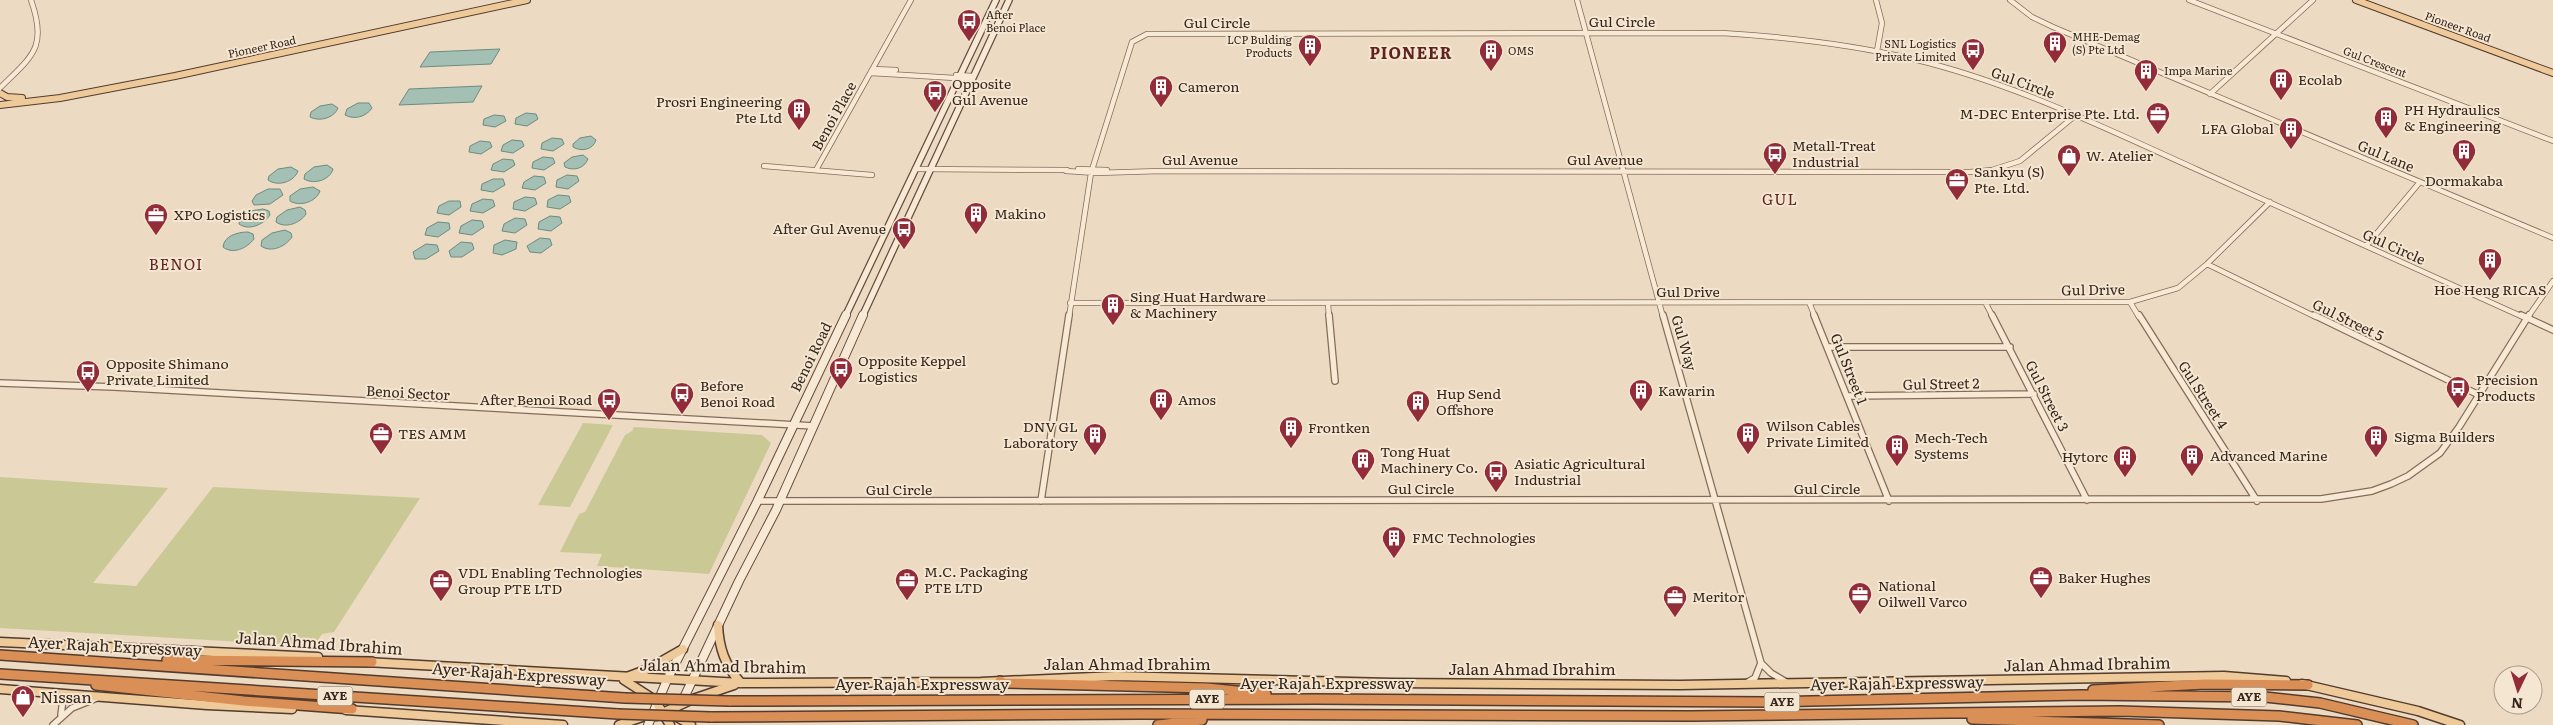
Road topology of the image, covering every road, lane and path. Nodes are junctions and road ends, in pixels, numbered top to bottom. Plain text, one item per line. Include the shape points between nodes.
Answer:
1 (31, 0) edge
2 (510, 0) edge
3 (527, 0) edge
4 (911, 0) edge
5 (996, 0) edge
6 (1009, 0) edge
7 (1577, 0) edge
8 (1876, 0) edge
9 (2010, 0) edge
10 (2189, 0) edge
11 (2313, 0) edge
12 (2356, 0) edge
13 (2275, 33) junction
14 (1586, 34) junction
15 (1877, 51) junction
16 (872, 71) junction
17 (2553, 72) edge
18 (959, 77) junction
19 (973, 78) junction
20 (0, 88) edge
21 (0, 93) edge
22 (2210, 94) junction
23 (22, 98) junction
24 (0, 100) edge
25 (0, 106) edge
26 (2076, 115) junction
27 (2553, 141) edge
28 (764, 166) dead end
29 (915, 169) junction
30 (816, 170) junction
31 (930, 170) junction
32 (1091, 171) junction
33 (1622, 171) junction
34 (872, 175) dead end
35 (2420, 182) junction
36 (2270, 202) junction
37 (2553, 238) edge
38 (2366, 246) junction
39 (2207, 264) junction
40 (2553, 281) edge
41 (1809, 302) junction
42 (1985, 302) junction
43 (2130, 302) junction
44 (1070, 303) junction
45 (1660, 303) junction
46 (1328, 304) junction
47 (2528, 319) junction
48 (2553, 330) edge
49 (1828, 347) junction
50 (2010, 347) junction
51 (0, 381) edge
52 (1334, 381) dead end
53 (2034, 394) junction
54 (2479, 395) junction
55 (1848, 396) junction
56 (793, 425) junction
57 (814, 426) junction
58 (1715, 500) junction
59 (2087, 500) junction
60 (758, 501) junction
61 (780, 501) junction
62 (1041, 501) junction
63 (1888, 501) junction
64 (2257, 501) junction
65 (718, 624) junction
66 (0, 642) edge
67 (683, 649) junction
68 (0, 655) edge
69 (372, 662) junction
70 (1761, 663) junction
71 (150, 664) junction
72 (0, 674) edge
73 (52, 677) junction
74 (620, 678) junction
75 (667, 680) junction
76 (1000, 681) junction
77 (691, 682) junction
78 (741, 683) junction
79 (1793, 684) junction
80 (1743, 685) junction
81 (2308, 685) junction
82 (0, 689) edge
83 (53, 692) junction
84 (2081, 695) junction
85 (103, 697) junction
86 (683, 699) junction
87 (1315, 699) junction
88 (729, 701) joint
89 (352, 709) junction
90 (662, 713) edge
91 (1887, 714) junction
92 (61, 715) junction
93 (1222, 716) junction
94 (618, 720) edge
95 (54, 725) edge
96 (563, 725) edge
97 (690, 725) edge
98 (1158, 725) edge
99 (2159, 725) edge
100 (2357, 725) edge
101 (2413, 725) edge
102 (2460, 725) edge

1 - 20 street via 39,22 41,36 38,45
2 - 23 main road, Pioneer Road via 122,84
3 - 25 main road, Pioneer Road via 156,80
4 - 16 street, Benoi Place
5 - 18 main road, Benoi Road
6 - 19 main road, Benoi Road
7 - 14 street, Gul Way
8 - 15 street via 1882,23
9 - 22 street, Gul Lane via 2032,17
10 - 13 street, Gul Crescent
11 - 13 street
12 - 17 main road, Pioneer Road
13 - 22 street
13 - 27 street, Gul Crescent
14 - 15 street, Gul Circle via 1775,36
14 - 32 street, Gul Circle via 1147,34 1132,42
14 - 33 street, Gul Way
15 - 26 street, Gul Circle via 1970,75
16 - 18 street, Benoi Place
16 - 30 street, Benoi Place
18 - 19 street, Benoi Place
18 - 29 main road, Benoi Road
19 - 31 main road, Benoi Road
21 - 23 main road
22 - 35 street, Gul Lane
23 - 24 main road, Pioneer Road
26 - 33 street, Gul Avenue via 2020,161 1992,170
26 - 36 street, Gul Circle
28 - 30 street, Benoi Place
29 - 31 street, Gul Avenue
29 - 56 main road, Benoi Road
30 - 34 street, Benoi Place
31 - 32 street, Gul Avenue
31 - 57 main road, Benoi Road
32 - 33 street, Gul Avenue
32 - 44 street, Gul Circle
33 - 45 street, Gul Way
35 - 37 street, Gul Lane
35 - 38 street
36 - 38 street, Gul Circle
36 - 39 street, Gul Drive
38 - 47 street, Gul Circle
39 - 43 street, Gul Drive via 2178,288
39 - 54 street, Gul Street 5
40 - 47 street
41 - 42 street, Gul Drive
41 - 45 street, Gul Drive
41 - 49 street, Gul Street 1
42 - 43 street, Gul Drive
42 - 50 street, Gul Street 3
43 - 64 street, Gul Street 4
44 - 46 street, Gul Drive
44 - 62 street, Gul Circle
45 - 46 street, Gul Drive
45 - 58 street, Gul Way
46 - 52 street
47 - 48 street, Gul Circle
47 - 54 street, Gul Circle via 2506,348
49 - 50 street
49 - 55 street, Gul Street 1
50 - 53 street, Gul Street 3
51 - 56 street, Benoi Sector
53 - 55 street, Gul Street 2
53 - 59 street, Gul Street 3
54 - 64 street, Gul Circle via 2440,453 2408,476 2372,490 2330,498
55 - 63 street, Gul Street 1
56 - 57 street, Benoi Sector
56 - 60 main road, Benoi Road
57 - 61 main road, Benoi Road
58 - 62 street, Gul Circle
58 - 63 street, Gul Circle
58 - 70 street, Gul Way
59 - 63 street, Gul Circle
59 - 64 street, Gul Circle
60 - 61 street, Gul Circle
60 - 67 main road, Benoi Road
61 - 62 street, Gul Circle
61 - 65 main road, Benoi Road
65 - 77 main road, Benoi Road
65 - 78 main road via 718,645 724,663
66 - 69 main road, Jalan Ahmad Ibrahim via 234,652
67 - 74 main road via 648,669
67 - 75 main road, Benoi Road
68 - 71 highway, Ayer Rajah Expressway / AYE
69 - 71 highway via 210,659 164,660
69 - 74 main road, Jalan Ahmad Ibrahim
70 - 79 street via 1771,673
70 - 80 street via 1755,678
71 - 88 highway, Ayer Rajah Expressway / AYE, bridge via 625,698
72 - 73 highway, Ayer Rajah Expressway / AYE
73 - 89 highway via 111,688
73 - 94 highway, Ayer Rajah Expressway / AYE
74 - 75 main road, Jalan Ahmad Ibrahim
74 - 90 main road via 640,689
75 - 77 main road, Jalan Ahmad Ibrahim
75 - 90 main road, Benoi Road
76 - 78 main road, Jalan Ahmad Ibrahim
76 - 80 main road, Jalan Ahmad Ibrahim via 1116,676 1382,683
76 - 87 highway via 1207,688
77 - 78 main road, Jalan Ahmad Ibrahim
77 - 86 main road, Benoi Road
78 - 86 main road
79 - 80 main road, Jalan Ahmad Ibrahim
79 - 81 main road, Jalan Ahmad Ibrahim via 2224,676
81 - 84 highway via 2206,684 2113,688 2092,690
81 - 102 main road, Jalan Ahmad Ibrahim via 2418,711
82 - 83 main road
83 - 85 main road
83 - 92 street via 62,699
84 - 87 highway, Ayer Rajah Expressway / AYE via 1769,702
84 - 101 highway, Ayer Rajah Expressway / AYE via 2265,697 2320,703
85 - 89 main road via 207,705 332,711
85 - 92 street via 82,703
86 - 90 main road
87 - 88 highway, Ayer Rajah Expressway / AYE
89 - 96 main road
90 - 94 main road
90 - 97 main road
91 - 93 highway, Ayer Rajah Expressway / AYE
91 - 99 highway
91 - 100 highway, Ayer Rajah Expressway / AYE via 2198,712 2279,716
92 - 95 street
93 - 94 highway, Ayer Rajah Expressway / AYE, bridge via 1141,714
93 - 98 highway

